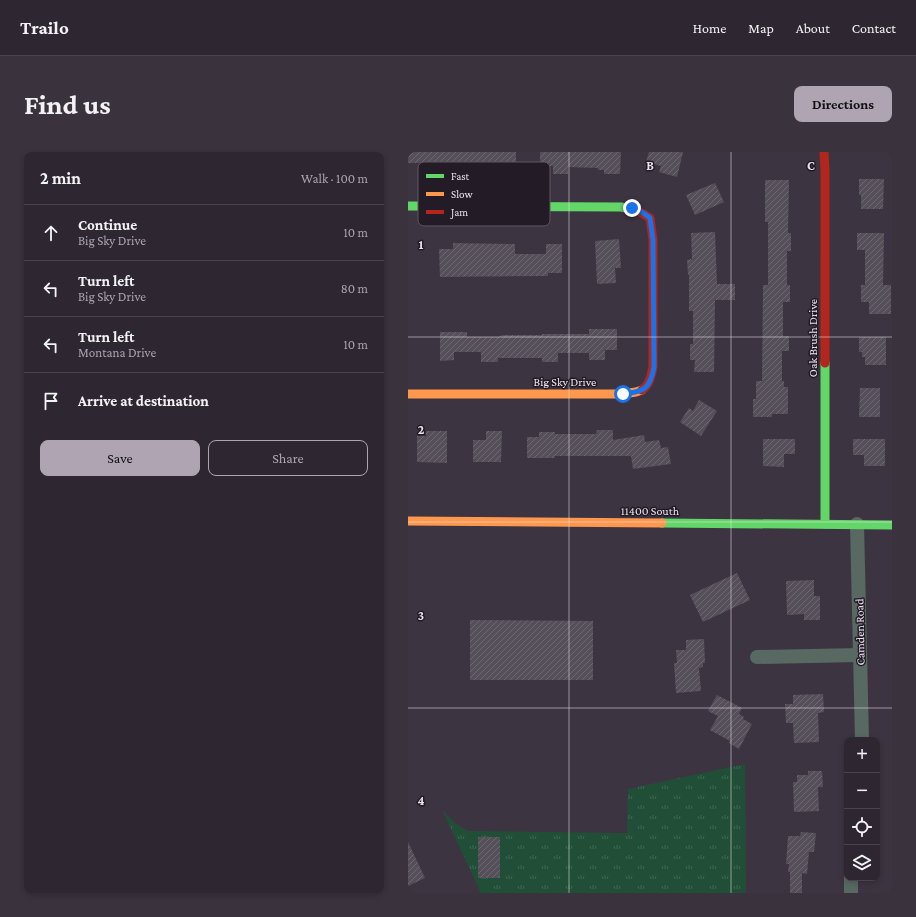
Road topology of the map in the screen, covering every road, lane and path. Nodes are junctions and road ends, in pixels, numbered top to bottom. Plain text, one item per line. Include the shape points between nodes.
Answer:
1 (824, 152) edge
2 (408, 206) edge
3 (418, 206) edge
4 (550, 207) edge
5 (408, 394) edge
6 (408, 521) edge
7 (825, 524) junction
8 (857, 524) junction
9 (892, 524) edge
10 (860, 655) junction
11 (757, 657) dead end
12 (862, 737) edge
13 (851, 881) edge
14 (852, 893) edge

1 - 7 street, Oak Brush Drive
2 - 3 street, Big Sky Drive
4 - 5 street, Big Sky Drive via 632,208 650,218 653,240 654,367 652,378 646,388 636,393 623,394
6 - 7 street, 11400 South
7 - 8 street, 11400 South
8 - 9 street, 11400 South
8 - 10 street, Camden Road
10 - 11 street
10 - 12 street, Camden Road
13 - 14 street

